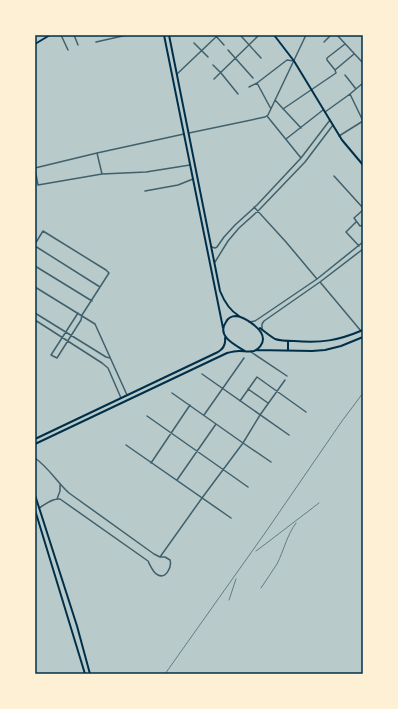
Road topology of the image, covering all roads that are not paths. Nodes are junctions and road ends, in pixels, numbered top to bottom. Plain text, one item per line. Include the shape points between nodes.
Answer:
1 (50, 35) edge
2 (61, 35) edge
3 (74, 35) edge
4 (127, 35) edge
5 (164, 35) edge
6 (216, 35) edge
7 (259, 35) edge
8 (274, 35) edge
9 (306, 35) edge
10 (331, 35) edge
11 (337, 35) edge
12 (170, 36) edge
13 (241, 36) dead end
14 (96, 42) dead end
15 (324, 42) dead end
16 (194, 43) dead end
17 (35, 44) edge
18 (345, 44) junction
19 (78, 45) dead end
20 (224, 45) dead end
21 (249, 45) junction
22 (68, 50) dead end
23 (202, 50) junction
24 (228, 50) dead end
25 (354, 54) junction
26 (208, 57) dead end
27 (235, 58) junction
28 (261, 58) dead end
29 (294, 61) junction
30 (363, 63) edge
31 (213, 65) dead end
32 (335, 70) junction
33 (221, 73) junction
34 (177, 74) junction
35 (345, 75) dead end
36 (253, 78) dead end
37 (214, 79) dead end
38 (257, 83) junction
39 (363, 83) edge
40 (361, 85) junction
41 (249, 88) dead end
42 (363, 88) edge
43 (356, 89) junction
44 (312, 90) junction
45 (238, 94) dead end
46 (350, 94) junction
47 (275, 100) junction
48 (271, 109) junction
49 (283, 109) junction
50 (324, 111) junction
51 (266, 116) junction
52 (330, 120) junction
53 (333, 125) junction
54 (301, 128) junction
55 (189, 133) junction
56 (184, 134) junction
57 (339, 136) junction
58 (286, 139) junction
59 (97, 153) junction
60 (301, 158) junction
61 (190, 164) junction
62 (363, 165) edge
63 (35, 169) edge
64 (102, 174) junction
65 (334, 176) dead end
66 (193, 179) junction
67 (145, 191) dead end
68 (254, 207) junction
69 (363, 209) edge
70 (259, 210) junction
71 (356, 222) junction
72 (363, 225) edge
73 (363, 242) edge
74 (35, 245) edge
75 (359, 246) junction
76 (212, 247) junction
77 (363, 250) edge
78 (215, 262) junction
79 (35, 266) edge
80 (317, 279) junction
81 (320, 282) junction
82 (35, 287) edge
83 (100, 287) junction
84 (92, 301) junction
85 (35, 313) edge
86 (78, 313) junction
87 (82, 315) junction
88 (240, 317) junction
89 (35, 320) edge
90 (249, 322) junction
91 (257, 327) junction
92 (223, 329) junction
93 (262, 330) junction
94 (362, 330) edge
95 (65, 332) junction
96 (71, 335) junction
97 (224, 335) junction
98 (62, 337) junction
99 (363, 337) edge
100 (68, 340) junction
101 (288, 341) junction
102 (255, 350) junction
103 (288, 350) junction
104 (245, 351) junction
105 (249, 351) junction
106 (110, 358) junction
107 (244, 358) dead end
108 (202, 374) dead end
109 (287, 376) dead end
110 (285, 380) dead end
111 (222, 388) junction
112 (248, 389) junction
113 (277, 391) junction
114 (133, 392) junction
115 (172, 393) dead end
116 (127, 395) junction
117 (135, 397) junction
118 (121, 398) junction
119 (240, 401) junction
120 (268, 403) junction
121 (190, 405) junction
122 (306, 412) dead end
123 (204, 415) junction
124 (260, 415) junction
125 (147, 416) dead end
126 (216, 424) junction
127 (171, 433) junction
128 (289, 435) dead end
129 (35, 438) edge
130 (243, 443) junction
131 (35, 444) edge
132 (126, 445) dead end
133 (197, 451) junction
134 (35, 458) edge
135 (270, 462) dead end
136 (151, 463) junction
137 (223, 470) junction
138 (177, 480) junction
139 (60, 484) junction
140 (248, 487) dead end
141 (35, 496) edge
142 (202, 498) junction
143 (57, 499) junction
144 (39, 508) junction
145 (35, 510) edge
146 (231, 518) dead end
147 (160, 557) junction
148 (85, 674) edge
149 (90, 674) edge

1 - 17 main road
2 - 22 street
3 - 19 street
4 - 14 street
5 - 56 main road
6 - 20 street
6 - 23 street
7 - 21 street
8 - 29 main road
9 - 29 street
10 - 15 street
11 - 18 street
12 - 34 main road
13 - 21 street
16 - 23 street
18 - 25 street
18 - 32 street via 326,60
21 - 27 street
21 - 28 street
23 - 26 street
23 - 34 street
24 - 27 street
25 - 30 street
25 - 32 street
27 - 33 street
27 - 36 street
29 - 38 street via 287,60
29 - 44 main road
29 - 47 street
31 - 33 street
32 - 44 street via 336,73
33 - 37 street
33 - 45 street
34 - 55 main road
35 - 43 street
38 - 41 street
38 - 48 street
39 - 40 street
40 - 42 street
40 - 43 street
43 - 46 street
44 - 49 street
44 - 50 main road
46 - 50 street
46 - 57 street via 363,121
47 - 48 street
47 - 49 street
48 - 51 street
49 - 54 street
50 - 52 main road
50 - 54 street
51 - 55 street
51 - 58 street
52 - 53 main road
52 - 60 street
53 - 57 main road
53 - 70 street via 305,162
54 - 58 street
55 - 56 main road
55 - 76 main road
56 - 59 street
56 - 61 main road
57 - 62 main road
58 - 60 street
59 - 63 street
59 - 64 street
60 - 68 street
61 - 64 street via 146,172
61 - 66 main road
63 - 64 street via 38,185
65 - 69 street
66 - 67 street via 178,185
66 - 92 main road
68 - 70 street
68 - 76 street via 217,247
69 - 71 street via 354,216
70 - 78 street via 228,241
70 - 80 street
71 - 72 street via 360,226
71 - 75 street via 346,232
73 - 75 street
74 - 83 street
74 - 83 street via 43,232 106,270 109,273
75 - 80 street
76 - 78 main road
77 - 81 street
78 - 88 main road via 222,297 231,310
79 - 84 street
80 - 90 street via 255,321
81 - 93 street via 264,321
81 - 94 street
82 - 86 street
83 - 84 street
84 - 87 street
85 - 95 street
86 - 87 street
86 - 95 street
87 - 96 street
87 - 106 street via 95,324
88 - 90 main road
88 - 92 main road via 229,318
89 - 98 street
90 - 91 main road
91 - 93 main road
91 - 102 main road via 263,337 261,345
92 - 97 main road
93 - 101 main road via 276,339
94 - 101 main road via 326,342
95 - 96 street
95 - 98 street
96 - 100 street
96 - 106 street
97 - 104 main road
97 - 114 main road via 225,346 218,352
98 - 100 street
98 - 100 street via 51,355 57,358
99 - 103 main road via 325,350
100 - 118 street via 108,368
101 - 103 main road
102 - 103 main road
102 - 105 main road
104 - 105 main road
104 - 117 main road via 227,354
105 - 109 street
106 - 116 street
107 - 111 street
108 - 111 street
110 - 113 street
111 - 119 street
111 - 123 street
112 - 113 street via 257,377
112 - 119 street
112 - 120 street
113 - 120 street
113 - 122 street
114 - 116 main road
114 - 117 main road
115 - 121 street
116 - 118 main road
117 - 131 main road
118 - 129 main road
119 - 124 street
120 - 124 street
121 - 123 street
121 - 127 street
123 - 126 street
124 - 128 street
124 - 130 street
125 - 127 street
126 - 130 street
126 - 133 street
127 - 133 street
127 - 136 street
130 - 135 street
130 - 137 street
132 - 136 street
133 - 137 street
133 - 138 street
134 - 139 street
136 - 138 street
137 - 140 street
137 - 142 street
138 - 142 street
139 - 143 street
139 - 147 street
141 - 144 main road
142 - 146 street
142 - 147 street
143 - 144 street via 50,500
143 - 147 street via 65,502 148,561 154,572 162,576 171,564 170,560
144 - 149 main road
145 - 148 main road

